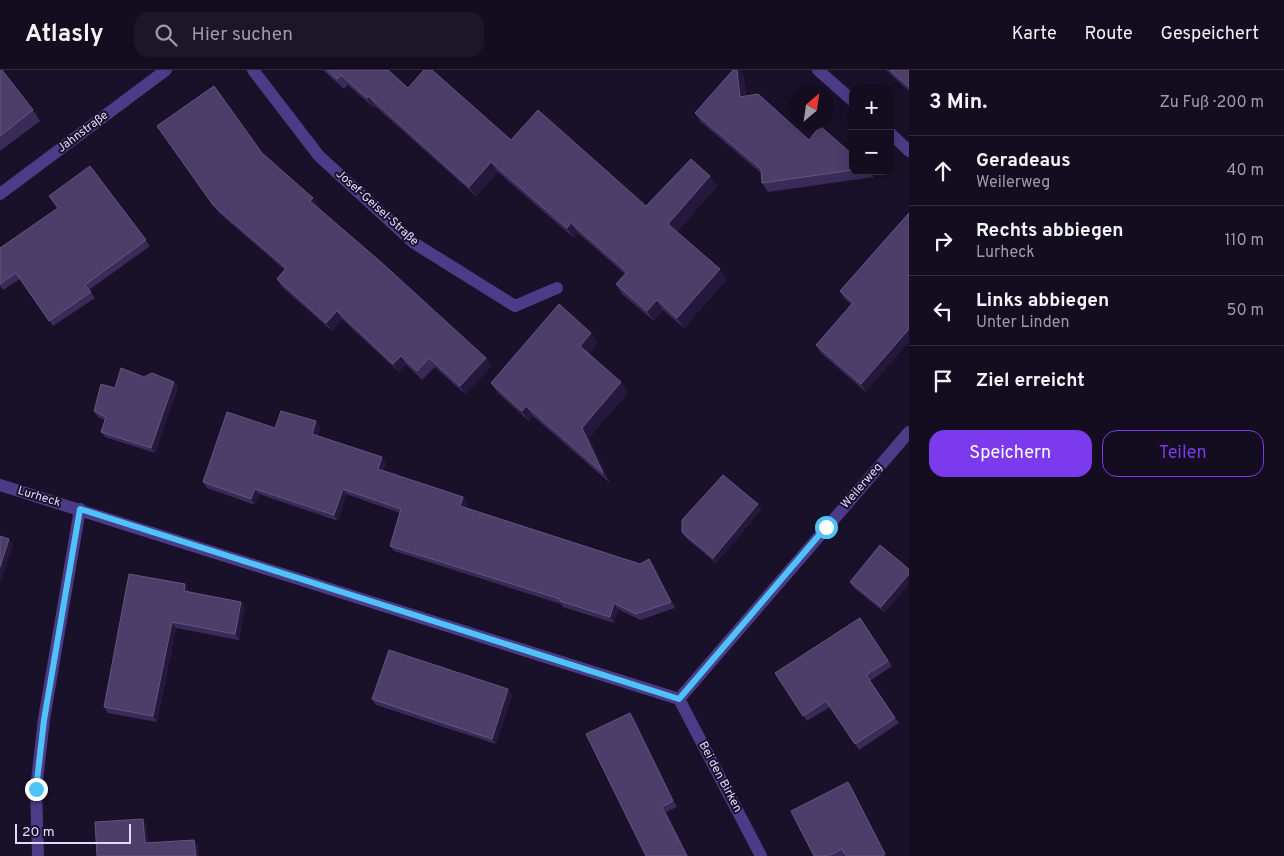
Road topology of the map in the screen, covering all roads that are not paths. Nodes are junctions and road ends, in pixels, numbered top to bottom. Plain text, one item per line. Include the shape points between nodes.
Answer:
1 (166, 70) edge
2 (253, 70) edge
3 (818, 70) edge
4 (849, 97) edge
5 (894, 137) edge
6 (909, 151) edge
7 (0, 194) edge
8 (557, 288) dead end
9 (909, 432) edge
10 (0, 485) edge
11 (80, 509) junction
12 (679, 699) junction
13 (38, 856) edge
14 (761, 856) edge

1 - 7 street, Jahnstraße
2 - 8 street, Josef-Geisel-Straße via 319,156 414,243 514,306
3 - 4 street
5 - 6 street
9 - 12 street, Weilerweg
10 - 11 street, Lurheck
11 - 12 street, Lurheck
11 - 13 street via 44,720 36,789
12 - 14 street, Bei den Birken

